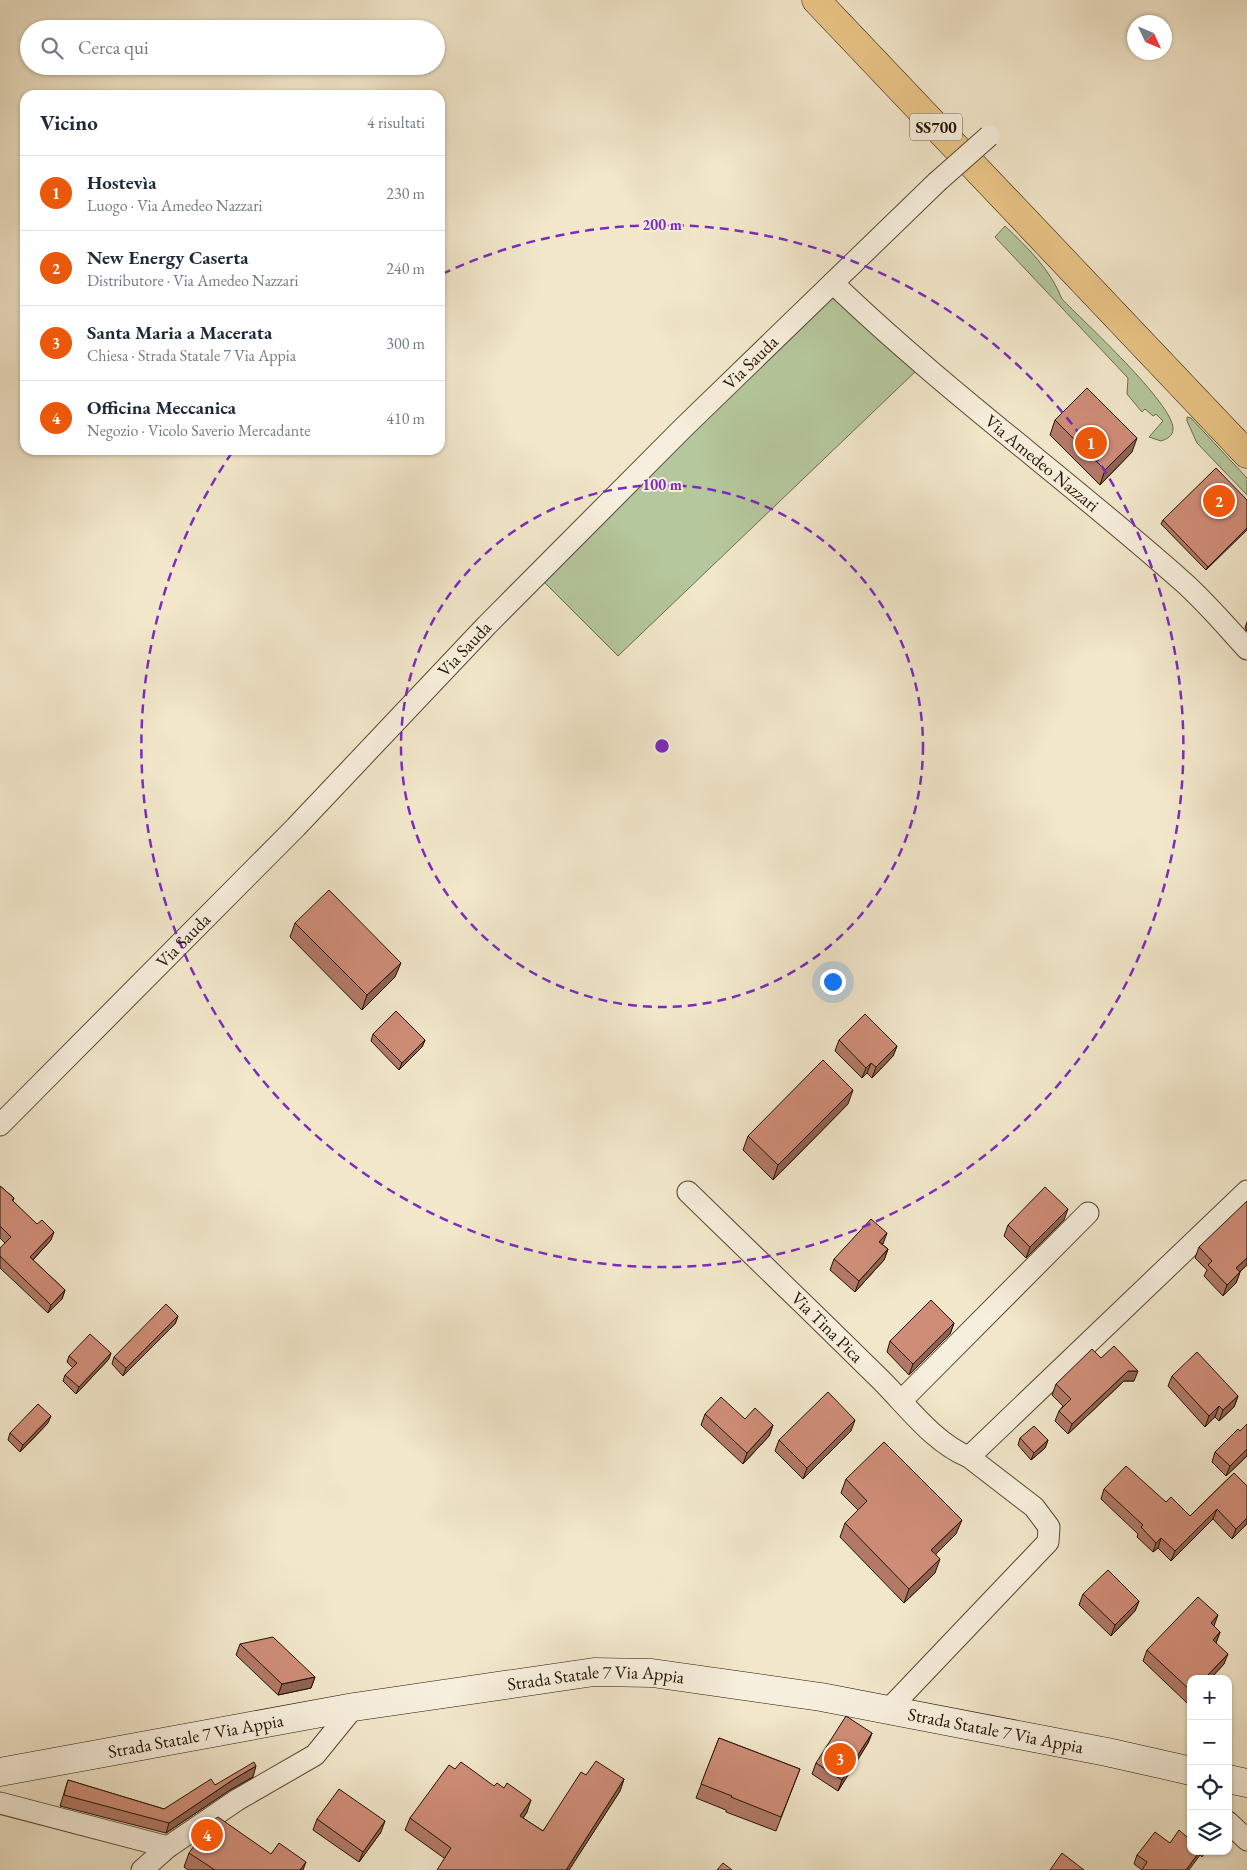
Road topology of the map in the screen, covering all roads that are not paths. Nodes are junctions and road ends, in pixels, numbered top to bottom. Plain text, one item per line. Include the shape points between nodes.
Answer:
1 (816, 0) edge
2 (989, 136) dead end
3 (833, 283) junction
4 (1247, 454) edge
5 (1247, 649) edge
6 (0, 1125) edge
7 (1247, 1191) edge
8 (688, 1192) dead end
9 (1088, 1212) dead end
10 (902, 1400) junction
11 (969, 1457) junction
12 (354, 1707) junction
13 (888, 1710) junction
14 (0, 1772) edge
15 (1187, 1773) edge
16 (1232, 1780) edge
17 (1247, 1783) edge
18 (0, 1803) edge
19 (1232, 1826) edge
20 (1247, 1840) edge
21 (168, 1847) junction
22 (142, 1870) edge

1 - 4 highway, SS700
2 - 3 street, Via Sauda, bridge
3 - 5 street, Via Amedeo Nazzari via 914,359 1182,581
3 - 6 street, Via Sauda via 487,625 296,827
7 - 11 street
8 - 10 street, Via Tina Pica
9 - 10 street
10 - 11 street, Via Tina Pica via 938,1438
11 - 13 street, Via Tina Pica via 1034,1507 1049,1527 1048,1542
12 - 13 main road, Strada Statale 7 Via Appia via 594,1672 652,1672
12 - 14 main road, Strada Statale 7 Via Appia
12 - 21 street via 315,1754 237,1800
13 - 15 main road, Strada Statale 7 Via Appia
16 - 17 main road
18 - 21 street
19 - 20 street
21 - 22 street

